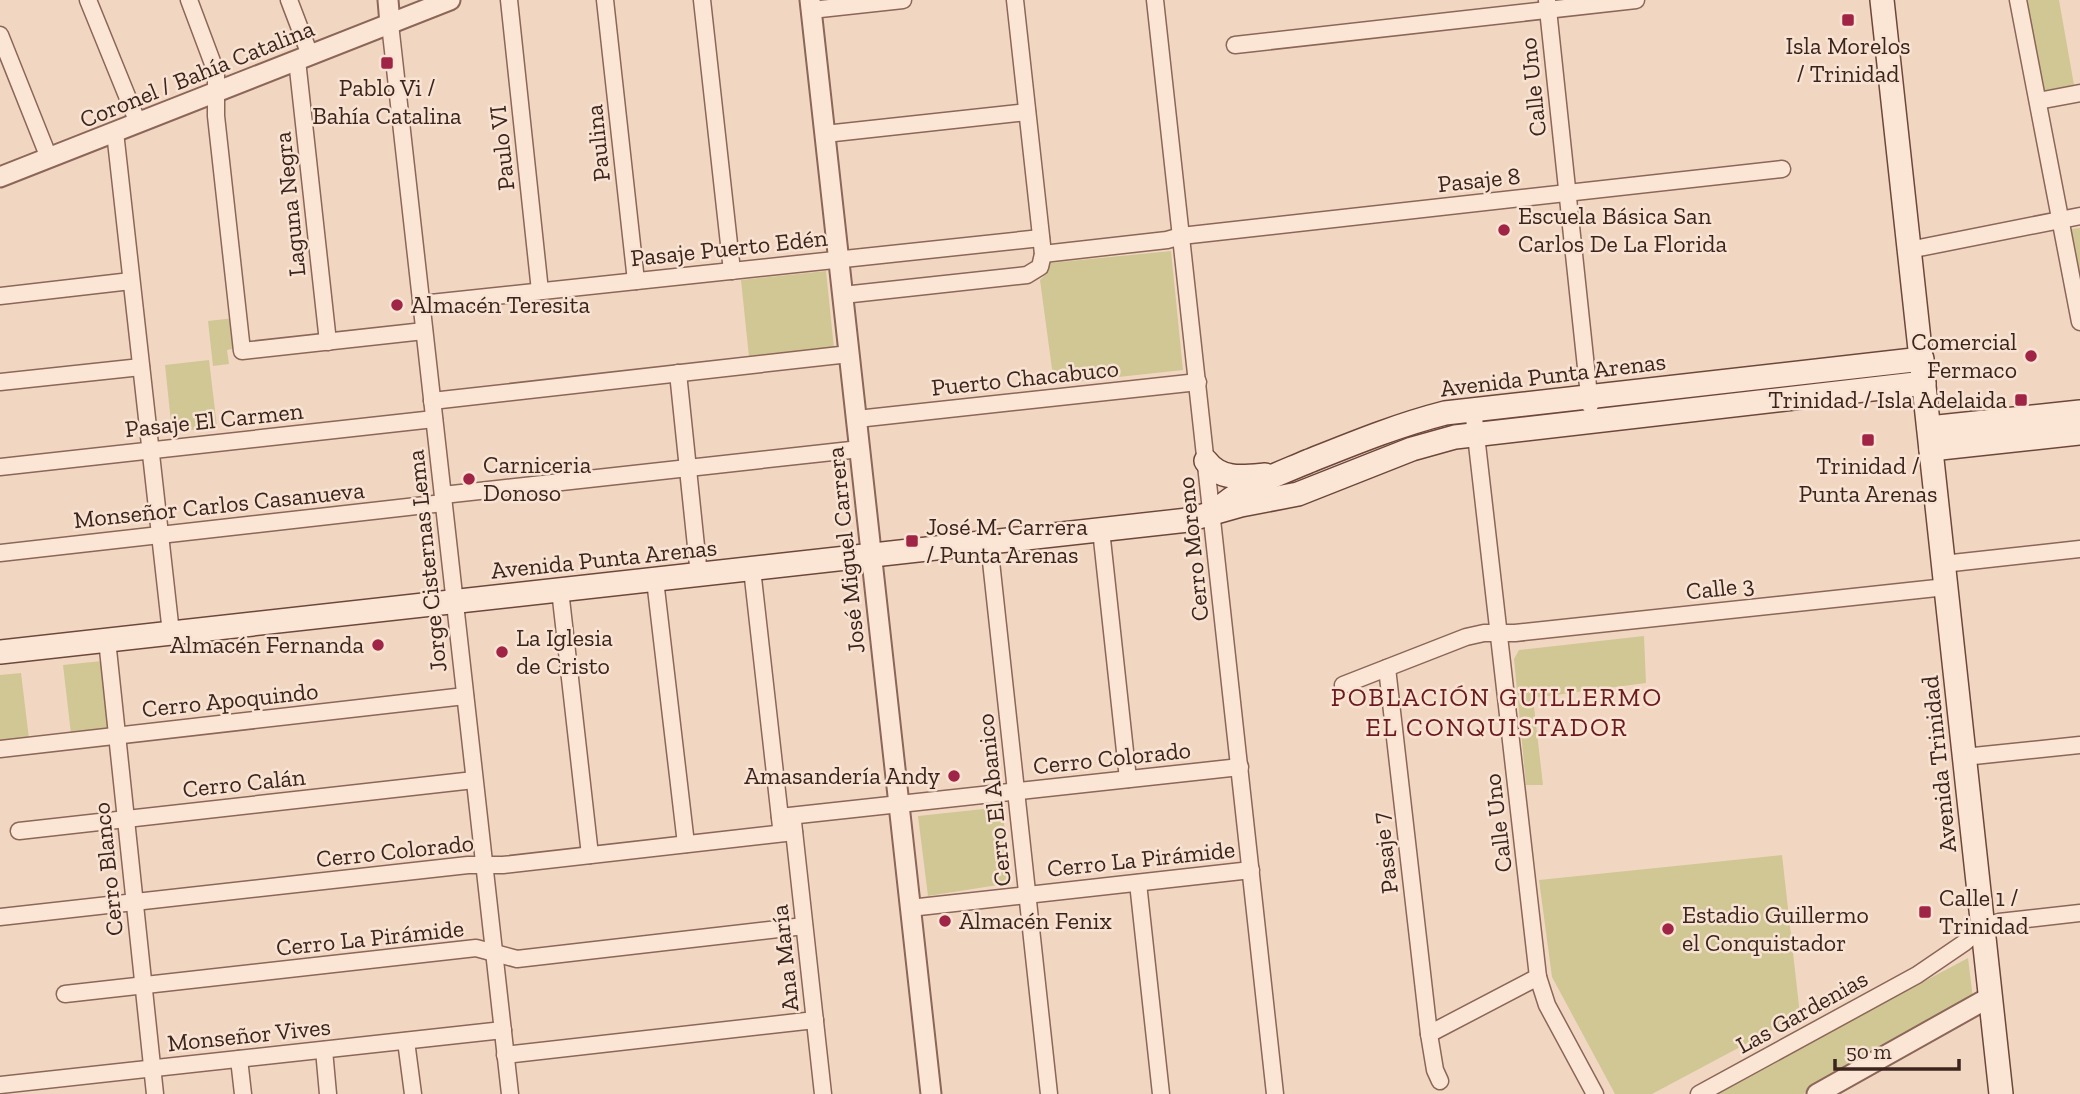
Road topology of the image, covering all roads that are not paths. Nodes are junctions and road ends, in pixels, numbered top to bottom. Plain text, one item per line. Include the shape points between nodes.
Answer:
1 (88, 0) edge
2 (189, 0) edge
3 (289, 0) edge
4 (388, 0) edge
5 (450, 0) edge
6 (509, 0) edge
7 (605, 0) edge
8 (702, 0) edge
9 (903, 0) edge
10 (1015, 0) edge
11 (1155, 0) edge
12 (1636, 0) edge
13 (2018, 0) edge
14 (1887, 1) edge
15 (811, 5) edge
16 (1547, 5) edge
17 (390, 24) junction
18 (0, 35) edge
19 (1235, 45) dead end
20 (303, 58) junction
21 (218, 92) junction
22 (2080, 93) edge
23 (2038, 101) junction
24 (1027, 112) junction
25 (138, 123) junction
26 (115, 132) junction
27 (825, 134) junction
28 (49, 158) junction
29 (1782, 170) dead end
30 (0, 177) edge
31 (1567, 193) junction
32 (2080, 216) edge
33 (2060, 220) junction
34 (1181, 236) junction
35 (1042, 246) junction
36 (1909, 250) junction
37 (839, 260) junction
38 (732, 271) junction
39 (131, 281) junction
40 (636, 281) junction
41 (2077, 288) edge
42 (540, 291) junction
43 (843, 295) junction
44 (0, 296) edge
45 (421, 303) junction
46 (2080, 322) edge
47 (424, 331) junction
48 (328, 342) junction
49 (849, 354) junction
50 (1922, 359) junction
51 (141, 366) junction
52 (678, 373) junction
53 (0, 382) edge
54 (1198, 383) junction
55 (1924, 383) junction
56 (1588, 396) junction
57 (432, 401) junction
58 (1473, 409) junction
59 (2080, 412) edge
60 (434, 419) junction
61 (857, 419) junction
62 (1591, 420) junction
63 (1476, 433) junction
64 (2080, 433) edge
65 (1930, 439) junction
66 (860, 449) junction
67 (150, 450) junction
68 (1206, 461) junction
69 (0, 467) edge
70 (688, 468) junction
71 (1279, 473) junction
72 (443, 499) junction
73 (1212, 513) junction
74 (1101, 530) junction
75 (160, 535) junction
76 (989, 542) junction
77 (2080, 549) edge
78 (0, 553) edge
79 (872, 556) junction
80 (752, 569) junction
81 (699, 575) junction
82 (1945, 575) junction
83 (655, 580) junction
84 (560, 590) junction
85 (454, 602) junction
86 (171, 633) junction
87 (1499, 635) junction
88 (107, 640) junction
89 (0, 652) edge
90 (1387, 668) junction
91 (1343, 685) dead end
92 (465, 696) junction
93 (117, 736) junction
94 (2080, 745) edge
95 (0, 749) edge
96 (1964, 757) junction
97 (1240, 767) junction
98 (1128, 779) junction
99 (474, 780) junction
100 (1016, 792) junction
101 (899, 804) junction
102 (126, 819) junction
103 (787, 825) junction
104 (19, 831) dead end
105 (686, 844) junction
106 (590, 855) junction
107 (484, 865) junction
108 (1251, 870) junction
109 (1138, 883) junction
110 (1027, 895) junction
111 (135, 902) junction
112 (911, 908) junction
113 (2080, 913) edge
114 (0, 917) edge
115 (804, 926) junction
116 (1983, 927) junction
117 (494, 954) junction
118 (1538, 977) junction
119 (144, 985) junction
120 (65, 994) dead end
121 (1990, 998) junction
122 (815, 1020) junction
123 (503, 1030) junction
124 (1429, 1034) junction
125 (406, 1041) junction
126 (324, 1050) junction
127 (505, 1055) junction
128 (239, 1059) junction
129 (153, 1069) junction
130 (1440, 1081) dead end
131 (0, 1085) edge
132 (61, 1086) edge
133 (155, 1094) edge
134 (243, 1094) edge
135 (328, 1094) edge
136 (413, 1094) edge
137 (510, 1094) edge
138 (823, 1094) edge
139 (931, 1094) edge
140 (1049, 1094) edge
141 (1161, 1094) edge
142 (1275, 1094) edge
143 (1595, 1094) edge
144 (1699, 1094) edge
145 (1817, 1094) edge
146 (2001, 1094) edge

1 - 25 street
2 - 21 street via 216,72
3 - 20 street, Laguna Negra
4 - 17 street
5 - 17 street, Coronel / Bahía Catalina
6 - 42 street, Paulo VI
7 - 40 street, Paulina
8 - 38 street
9 - 15 street
10 - 24 street
11 - 34 street, Cerro Moreno
12 - 16 street
13 - 23 street
14 - 36 main road, Avenida Trinidad
15 - 27 street, José Miguel Carrera
16 - 19 street
16 - 31 street, Calle Uno
17 - 20 street, Coronel / Bahía Catalina
17 - 45 street, Jorge Cisternas Lema
18 - 28 street
20 - 21 street, Coronel / Bahía Catalina
20 - 48 street, Laguna Negra
21 - 25 street, Coronel / Bahía Catalina
21 - 48 street via 216,116 242,351
22 - 23 street
23 - 33 street
24 - 27 street
24 - 35 street
25 - 26 street, Coronel / Bahía Catalina
26 - 28 street, Coronel / Bahía Catalina
26 - 39 street
27 - 37 street, José Miguel Carrera
28 - 30 street, Coronel / Bahía Catalina
29 - 31 street, Pasaje 8
31 - 34 street, Pasaje 8
31 - 56 street, Calle Uno
32 - 33 street
33 - 36 street
33 - 41 street
34 - 35 street, Pasaje Puerto Edén
34 - 54 street, Cerro Moreno
35 - 37 street, Pasaje Puerto Edén
35 - 43 street via 1040,267 1032,274
36 - 50 main road, Avenida Trinidad
37 - 38 street, Pasaje Puerto Edén
37 - 43 street, José Miguel Carrera
38 - 40 street, Pasaje Puerto Edén
39 - 44 street
39 - 51 street
40 - 42 street, Pasaje Puerto Edén
41 - 46 street
42 - 45 street, Pasaje Puerto Edén
43 - 49 street, José Miguel Carrera
45 - 47 street, Jorge Cisternas Lema
47 - 48 street
47 - 57 street, Jorge Cisternas Lema
49 - 52 street
49 - 61 street, José Miguel Carrera
50 - 55 main road, Avenida Trinidad
50 - 56 main road, Avenida Punta Arenas
51 - 53 street
51 - 67 street
52 - 57 street
52 - 70 street
54 - 61 street, Puerto Chacabuco
54 - 68 street, Cerro Moreno
55 - 62 main road, Avenida Punta Arenas
55 - 65 main road, Avenida Trinidad
56 - 58 main road, Avenida Punta Arenas
56 - 62 street, Calle Uno
57 - 60 street, Jorge Cisternas Lema
58 - 63 street, Calle Uno
58 - 71 main road, Avenida Punta Arenas via 1391,428
59 - 65 main road
60 - 67 street, Pasaje El Carmen
60 - 72 street, Jorge Cisternas Lema
61 - 66 street, José Miguel Carrera
62 - 63 main road, Avenida Punta Arenas
63 - 73 main road, Avenida Punta Arenas via 1412,449 1298,494
63 - 87 street, Calle Uno
64 - 65 main road
65 - 82 main road, Avenida Trinidad
66 - 70 street, Monseñor Carlos Casanueva
66 - 79 street, José Miguel Carrera
67 - 69 street, Pasaje El Carmen
67 - 75 street
68 - 71 main road via 1227,476
68 - 73 street, Cerro Moreno
70 - 72 street, Monseñor Carlos Casanueva
70 - 81 street
71 - 73 main road, Avenida Punta Arenas
72 - 75 street, Monseñor Carlos Casanueva
72 - 85 street, Jorge Cisternas Lema
73 - 74 main road, Avenida Punta Arenas
73 - 97 street, Cerro Moreno
74 - 76 main road, Avenida Punta Arenas
74 - 98 street
75 - 78 street, Monseñor Carlos Casanueva
75 - 86 street
76 - 79 main road, Avenida Punta Arenas
76 - 100 street, Cerro El Abanico
77 - 82 street, Calle 3
79 - 80 main road, Avenida Punta Arenas
79 - 101 street, José Miguel Carrera
80 - 81 main road, Avenida Punta Arenas
80 - 103 street, Ana María
81 - 83 main road, Avenida Punta Arenas
82 - 87 street, Calle 3
82 - 96 main road, Avenida Trinidad
83 - 84 main road, Avenida Punta Arenas
83 - 105 street
84 - 85 main road, Avenida Punta Arenas
84 - 106 street
85 - 86 main road, Avenida Punta Arenas
85 - 92 street, Jorge Cisternas Lema
86 - 88 main road, Avenida Punta Arenas
87 - 90 street, Calle 3 via 1466,637
87 - 118 street, Calle Uno
88 - 89 main road, Avenida Punta Arenas
88 - 93 street, Cerro Blanco
90 - 91 street, Calle 3
90 - 124 street, Pasaje 7
92 - 93 street, Cerro Apoquindo
92 - 99 street, Jorge Cisternas Lema
93 - 95 street, Cerro Apoquindo
93 - 102 street, Cerro Blanco
94 - 96 street
96 - 116 main road, Avenida Trinidad
97 - 98 street, Cerro Colorado
97 - 108 street, Cerro Moreno
98 - 100 street, Cerro Colorado
99 - 102 street, Cerro Calán
99 - 107 street, Jorge Cisternas Lema
100 - 101 street, Cerro Colorado
100 - 110 street, Cerro El Abanico
101 - 103 street, Cerro Colorado
101 - 112 street, José Miguel Carrera
102 - 104 street, Cerro Calán
102 - 111 street, Cerro Blanco
103 - 105 street, Cerro Colorado
103 - 115 street, Ana María
105 - 106 street, Cerro Colorado
106 - 107 street, Cerro Colorado
107 - 111 street, Cerro Colorado
107 - 117 street, Jorge Cisternas Lema
108 - 109 street, Cerro La Pirámide
108 - 142 street, Cerro Moreno
109 - 110 street, Cerro La Pirámide
109 - 141 street
110 - 112 street, Cerro La Pirámide
110 - 140 street, Cerro El Abanico
111 - 114 street, Cerro Colorado
111 - 119 street, Cerro Blanco
112 - 139 street, José Miguel Carrera
113 - 116 street, Las Gardenias
115 - 117 street, Cerro La Pirámide via 517,958
115 - 122 street, Ana María
116 - 121 main road, Avenida Trinidad
116 - 144 street, Las Gardenias via 1917,975
117 - 119 street, Cerro La Pirámide via 476,948
117 - 123 street, Jorge Cisternas Lema
118 - 124 street
118 - 143 street, Calle Uno via 1547,1005
119 - 120 street, Cerro La Pirámide
119 - 129 street, Cerro Blanco
121 - 145 street
121 - 146 main road, Avenida Trinidad
122 - 127 street
122 - 138 street, Ana María
123 - 125 street, Monseñor Vives
123 - 127 street, Jorge Cisternas Lema
124 - 130 street, Pasaje 7
125 - 126 street, Monseñor Vives
125 - 136 street
126 - 128 street, Monseñor Vives
126 - 135 street
127 - 137 street, Jorge Cisternas Lema
128 - 129 street, Monseñor Vives
128 - 134 street
129 - 132 street, Monseñor Vives
129 - 133 street, Cerro Blanco
131 - 132 street, Monseñor Vives

